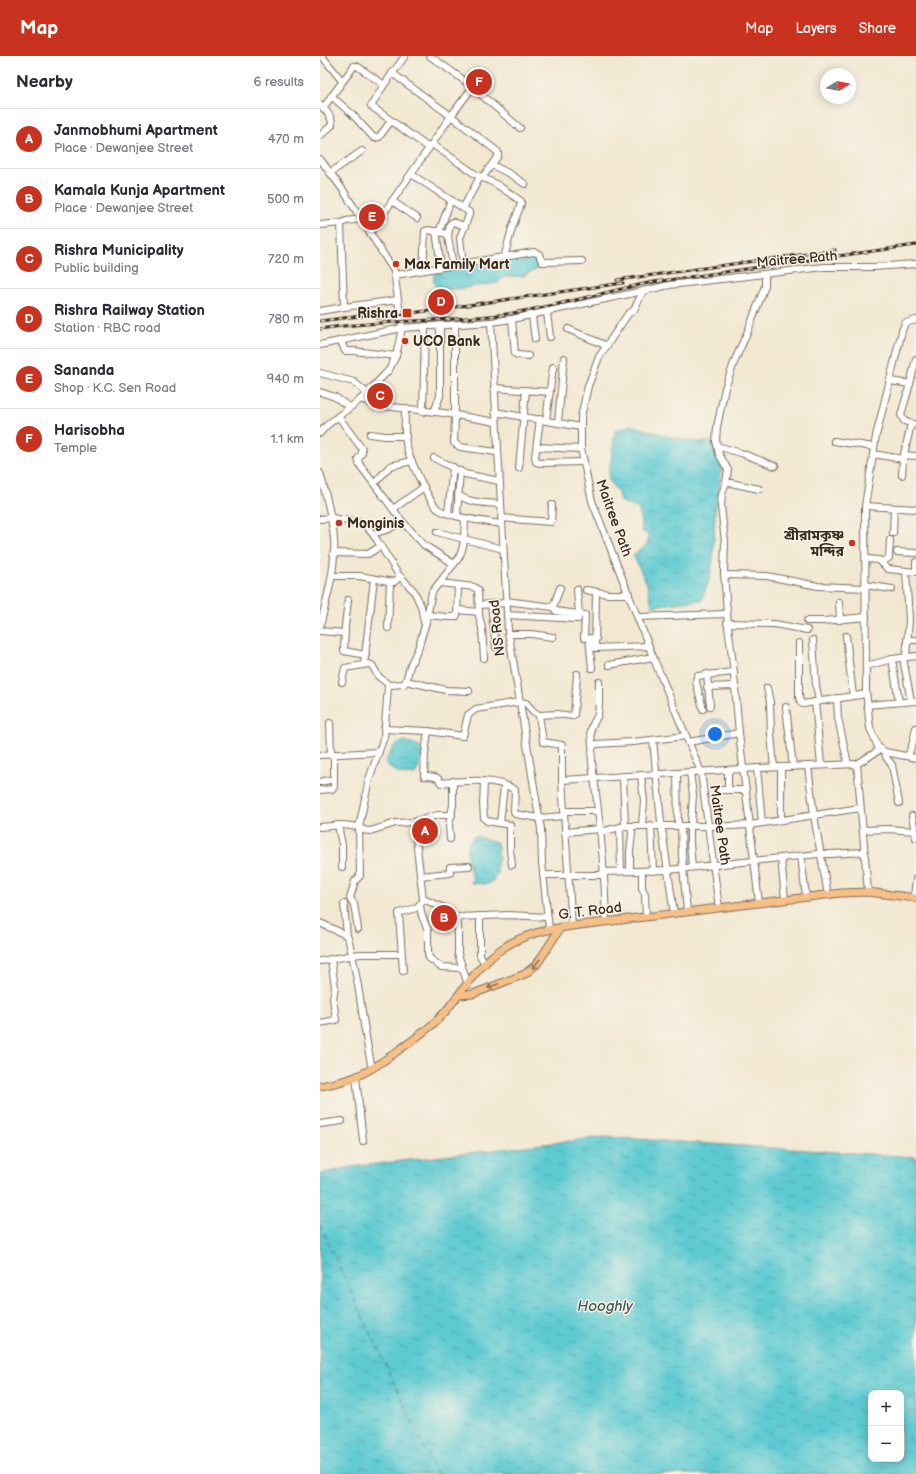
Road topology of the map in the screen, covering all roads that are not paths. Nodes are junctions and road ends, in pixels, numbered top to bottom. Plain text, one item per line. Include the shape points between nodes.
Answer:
1 (322, 56) edge
2 (395, 56) edge
3 (430, 56) edge
4 (403, 58) edge
5 (392, 73) junction
6 (342, 81) junction
7 (384, 85) junction
8 (472, 88) junction
9 (331, 96) junction
10 (322, 106) edge
11 (451, 116) junction
12 (392, 121) junction
13 (520, 128) dead end
14 (320, 136) edge
15 (430, 146) junction
16 (362, 152) dead end
17 (321, 164) edge
18 (492, 165) junction
19 (330, 173) junction
20 (410, 174) junction
21 (481, 178) junction
22 (525, 184) dead end
23 (451, 200) junction
24 (392, 201) junction
25 (463, 208) junction
26 (417, 218) dead end
27 (362, 220) junction
28 (342, 223) junction
29 (320, 225) edge
30 (465, 226) junction
31 (438, 231) junction
32 (370, 233) junction
33 (448, 234) junction
34 (504, 258) junction
35 (582, 261) dead end
36 (463, 264) junction
37 (916, 264) edge
38 (453, 266) junction
39 (441, 267) junction
40 (423, 270) junction
41 (765, 274) junction
42 (395, 275) junction
43 (643, 291) junction
44 (398, 300) junction
45 (344, 307) junction
46 (320, 311) edge
47 (547, 313) junction
48 (532, 316) junction
49 (512, 319) junction
50 (916, 320) edge
51 (491, 322) junction
52 (440, 325) junction
53 (456, 325) junction
54 (425, 326) junction
55 (402, 328) junction
56 (568, 329) dead end
57 (550, 337) dead end
58 (535, 338) dead end
59 (341, 341) junction
60 (320, 346) edge
61 (607, 346) junction
62 (396, 356) junction
63 (528, 356) dead end
64 (564, 358) dead end
65 (916, 359) edge
66 (553, 367) dead end
67 (320, 373) edge
68 (890, 381) junction
69 (912, 382) edge
70 (494, 388) junction
71 (526, 390) junction
72 (320, 392) edge
73 (550, 392) junction
74 (367, 393) junction
75 (361, 398) junction
76 (349, 407) junction
77 (405, 408) junction
78 (423, 412) junction
79 (434, 412) junction
80 (495, 412) junction
81 (338, 416) junction
82 (456, 416) junction
83 (523, 417) junction
84 (543, 420) junction
85 (496, 422) junction
86 (558, 422) junction
87 (914, 424) edge
88 (582, 427) junction
89 (320, 433) edge
90 (370, 434) dead end
91 (406, 436) junction
92 (834, 441) dead end
93 (716, 446) junction
94 (536, 447) junction
95 (874, 447) junction
96 (581, 449) junction
97 (497, 452) junction
98 (873, 454) junction
99 (916, 456) edge
100 (904, 457) junction
101 (434, 458) dead end
102 (412, 461) junction
103 (584, 462) junction
104 (775, 466) dead end
105 (453, 467) junction
106 (519, 468) dead end
107 (460, 471) junction
108 (320, 473) edge
109 (902, 475) dead end
110 (499, 481) junction
111 (726, 482) junction
112 (374, 484) junction
113 (424, 487) junction
114 (759, 489) dead end
115 (322, 490) edge
116 (458, 495) junction
117 (500, 504) junction
118 (552, 505) dead end
119 (865, 506) junction
120 (894, 508) junction
121 (393, 509) junction
122 (916, 509) edge
123 (448, 513) junction
124 (457, 516) junction
125 (332, 518) junction
126 (465, 518) junction
127 (320, 519) edge
128 (402, 521) junction
129 (501, 521) junction
130 (437, 532) dead end
131 (893, 532) dead end
132 (373, 534) junction
133 (464, 539) junction
134 (890, 540) dead end
135 (381, 546) junction
136 (503, 549) junction
137 (897, 552) dead end
138 (916, 552) edge
139 (333, 553) junction
140 (865, 559) junction
141 (881, 562) junction
142 (916, 562) edge
143 (454, 564) junction
144 (906, 571) junction
145 (916, 571) edge
146 (724, 575) junction
147 (332, 576) junction
148 (400, 577) junction
149 (374, 579) junction
150 (390, 582) junction
151 (440, 583) junction
152 (458, 585) junction
153 (865, 587) junction
154 (560, 588) dead end
155 (577, 589) dead end
156 (892, 589) dead end
157 (586, 590) dead end
158 (596, 592) junction
159 (629, 594) junction
160 (348, 600) dead end
161 (506, 602) junction
162 (839, 602) dead end
163 (490, 604) junction
164 (479, 605) junction
165 (553, 607) junction
166 (458, 610) junction
167 (479, 612) junction
168 (727, 614) junction
169 (428, 615) junction
170 (507, 615) junction
171 (581, 615) junction
172 (596, 617) junction
173 (638, 617) junction
174 (866, 617) junction
175 (840, 620) junction
176 (807, 621) dead end
177 (727, 623) junction
178 (425, 625) junction
179 (320, 626) edge
180 (388, 628) dead end
181 (806, 630) dead end
182 (320, 631) edge
183 (344, 633) junction
184 (508, 634) junction
185 (846, 636) dead end
186 (553, 637) dead end
187 (584, 638) dead end
188 (596, 639) junction
189 (813, 640) dead end
190 (907, 640) junction
191 (916, 640) edge
192 (799, 643) dead end
193 (649, 646) junction
194 (496, 647) dead end
195 (366, 655) junction
196 (916, 656) edge
197 (653, 657) junction
198 (905, 657) junction
199 (484, 658) dead end
200 (892, 659) junction
201 (364, 664) junction
202 (609, 664) dead end
203 (866, 666) junction
204 (592, 668) dead end
205 (734, 672) junction
206 (577, 674) dead end
207 (707, 674) junction
208 (406, 681) junction
209 (342, 682) dead end
210 (599, 682) dead end
211 (389, 685) junction
212 (735, 686) junction
213 (707, 687) junction
214 (767, 688) dead end
215 (469, 691) dead end
216 (866, 694) junction
217 (852, 696) junction
218 (837, 698) junction
219 (914, 701) edge
220 (519, 702) junction
221 (817, 702) junction
222 (899, 702) junction
223 (867, 705) junction
224 (710, 706) dead end
225 (786, 708) dead end
226 (703, 709) dead end
227 (539, 715) junction
228 (330, 723) dead end
229 (384, 729) junction
230 (428, 731) junction
231 (739, 733) junction
232 (916, 733) edge
233 (688, 739) junction
234 (653, 740) junction
235 (592, 746) junction
236 (883, 750) junction
237 (379, 752) junction
238 (320, 755) edge
239 (332, 755) junction
240 (908, 756) junction
241 (916, 758) edge
242 (848, 764) junction
243 (857, 764) junction
244 (821, 765) junction
245 (808, 766) junction
246 (777, 767) junction
247 (794, 767) junction
248 (758, 768) junction
249 (744, 769) junction
250 (728, 770) junction
251 (690, 772) junction
252 (701, 772) junction
253 (677, 773) junction
254 (641, 775) junction
255 (656, 775) junction
256 (623, 776) junction
257 (594, 777) junction
258 (334, 779) junction
259 (562, 780) junction
260 (320, 782) edge
261 (453, 782) junction
262 (484, 782) junction
263 (504, 785) junction
264 (320, 790) edge
265 (719, 790) dead end
266 (728, 790) junction
267 (746, 790) junction
268 (899, 803) dead end
269 (860, 808) junction
270 (598, 811) junction
271 (452, 814) junction
272 (564, 814) junction
273 (814, 816) junction
274 (912, 816) dead end
275 (539, 818) junction
276 (781, 820) junction
277 (414, 822) junction
278 (500, 823) junction
279 (762, 823) junction
280 (338, 825) junction
281 (661, 825) junction
282 (750, 825) junction
283 (642, 826) junction
284 (650, 826) junction
285 (680, 826) junction
286 (690, 826) junction
287 (708, 826) junction
288 (320, 827) edge
289 (626, 827) junction
290 (361, 829) junction
291 (600, 830) junction
292 (862, 830) junction
293 (915, 831) junction
294 (565, 832) junction
295 (916, 838) edge
296 (450, 839) dead end
297 (864, 852) junction
298 (821, 854) junction
299 (800, 856) junction
300 (781, 858) junction
301 (754, 862) junction
302 (713, 864) junction
303 (512, 865) dead end
304 (469, 866) dead end
305 (342, 867) dead end
306 (692, 867) junction
307 (683, 869) junction
308 (668, 870) junction
309 (621, 871) junction
310 (630, 871) junction
311 (653, 871) junction
312 (642, 872) junction
313 (603, 873) junction
314 (568, 874) junction
315 (543, 875) junction
316 (420, 876) junction
317 (916, 879) edge
318 (868, 892) junction
319 (828, 895) junction
320 (806, 897) junction
321 (915, 898) edge
322 (786, 900) junction
323 (422, 903) junction
324 (759, 903) junction
325 (344, 904) dead end
326 (719, 908) junction
327 (687, 912) junction
328 (674, 914) junction
329 (480, 916) junction
330 (458, 917) junction
331 (547, 917) junction
332 (646, 917) junction
333 (606, 922) junction
334 (320, 923) edge
335 (572, 926) junction
336 (561, 927) junction
337 (358, 929) dead end
338 (549, 929) junction
339 (346, 936) junction
340 (400, 954) junction
341 (353, 955) junction
342 (331, 960) junction
343 (320, 962) edge
344 (485, 964) junction
345 (462, 968) junction
346 (402, 971) dead end
347 (468, 985) junction
348 (459, 995) junction
349 (320, 1023) edge
350 (372, 1068) junction
351 (356, 1077) junction
352 (320, 1086) edge
353 (342, 1121) dead end
354 (320, 1124) edge
355 (363, 1141) dead end

1 - 6 street
2 - 4 street
3 - 8 street
4 - 5 street
5 - 7 street
5 - 11 street
6 - 7 street via 356,66
6 - 9 street
7 - 12 street via 371,105
8 - 11 street
8 - 13 street
9 - 10 street
9 - 12 street via 374,138 379,137
10 - 14 street via 332,123
11 - 15 street
11 - 18 street via 498,152
12 - 15 street
15 - 20 street
15 - 21 street
16 - 19 street
17 - 19 street
18 - 21 street
18 - 22 street
19 - 27 street
20 - 23 street
20 - 24 street
21 - 25 street
21 - 34 street via 504,189 521,202
23 - 25 street
23 - 31 street
24 - 26 street
24 - 32 street
25 - 30 street via 470,213
27 - 28 street
27 - 32 street
28 - 29 street
28 - 45 street
30 - 33 street via 451,223
30 - 36 street via 460,243
31 - 33 street
31 - 39 street
31 - 40 street via 425,231
32 - 42 street
33 - 38 street
34 - 35 street via 534,252 539,254 542,262
34 - 36 street
36 - 38 street
37 - 41 street, Maitree Path via 824,267
38 - 39 street
39 - 40 street
40 - 42 street
41 - 43 street, Maitree Path
41 - 93 street via 765,286 725,388
42 - 44 street
43 - 47 street
43 - 61 street, Maitree Path via 634,310 628,314
44 - 45 street
44 - 55 street
45 - 46 street
47 - 48 street
47 - 57 street
48 - 49 street
48 - 58 street
49 - 51 street
49 - 63 street via 515,354
50 - 68 street via 905,323
51 - 53 street
51 - 70 street, NS Road
52 - 53 street
52 - 54 street
52 - 79 street via 440,396
53 - 82 street
54 - 55 street
54 - 78 street
55 - 59 street
55 - 62 street
56 - 61 street
59 - 60 street
59 - 62 street via 345,351
61 - 88 street, Maitree Path via 599,358 588,386 581,417
62 - 74 street via 385,375
64 - 86 street
65 - 69 street
66 - 73 street
67 - 74 street via 354,382
68 - 69 street
68 - 95 street
69 - 87 street via 901,415 904,421
70 - 71 street
70 - 80 street, NS Road
71 - 73 street
71 - 83 street
72 - 76 street via 335,397
73 - 84 street
74 - 75 street
75 - 76 street
75 - 77 street via 374,405
76 - 81 street
77 - 78 street
77 - 91 street
78 - 79 street
79 - 82 street
80 - 83 street
80 - 85 street, NS Road
81 - 89 street
81 - 112 street via 361,446 362,452 358,461
82 - 85 street
82 - 97 street via 454,444
83 - 84 street
83 - 106 street
84 - 86 street
84 - 94 street
85 - 97 street, NS Road
86 - 88 street
87 - 100 street
88 - 96 street, Maitree Path
90 - 91 street
91 - 102 street
92 - 95 street
93 - 104 street
93 - 111 street via 728,470
94 - 96 street
94 - 103 street via 535,460 538,463
95 - 98 street
96 - 103 street, Maitree Path
97 - 110 street, NS Road
98 - 100 street
98 - 119 street
99 - 100 street
100 - 109 street
101 - 105 street
102 - 112 street via 390,466
102 - 113 street
103 - 159 street, Maitree Path via 592,501
105 - 107 street
105 - 123 street
107 - 110 street
107 - 116 street
108 - 115 street
110 - 117 street, NS Road
111 - 114 street
111 - 146 street via 721,506 725,542
112 - 121 street
113 - 121 street
113 - 123 street via 435,506
115 - 125 street
116 - 117 street via 473,501
116 - 124 street
117 - 129 street, NS Road
118 - 129 street via 551,522
119 - 120 street
119 - 140 street
120 - 122 street
120 - 131 street
121 - 128 street
123 - 124 street
124 - 126 street
125 - 127 street
125 - 132 street via 364,523
125 - 139 street
126 - 129 street
126 - 133 street
128 - 132 street
128 - 143 street via 424,545
129 - 136 street, NS Road
130 - 133 street
132 - 135 street
133 - 136 street
133 - 143 street via 463,551
134 - 141 street via 890,557
135 - 139 street via 368,554
135 - 148 street
136 - 161 street, NS Road
137 - 138 street
139 - 147 street
140 - 141 street
140 - 153 street
141 - 144 street via 888,570
142 - 145 street
143 - 151 street
144 - 145 street
144 - 190 street via 909,620
146 - 153 street via 767,576 818,586
146 - 168 street
147 - 149 street
147 - 179 street
148 - 150 street via 397,581
148 - 178 street via 412,588 420,602
149 - 150 street
149 - 195 street
150 - 180 street
151 - 152 street
151 - 169 street via 432,592
152 - 164 street via 476,588 479,593
152 - 166 street
153 - 156 street
153 - 174 street
154 - 165 street
155 - 171 street
157 - 158 street
158 - 159 street
158 - 172 street
159 - 173 street, Maitree Path
160 - 183 street
161 - 163 street
161 - 165 street
161 - 170 street, NS Road
162 - 175 street
163 - 164 street
163 - 194 street
164 - 167 street
165 - 171 street via 556,611
166 - 167 street
166 - 169 street via 454,618
167 - 199 street
168 - 173 street
168 - 177 street
169 - 178 street
170 - 171 street via 578,619
170 - 184 street, NS Road
171 - 172 street
171 - 187 street
172 - 188 street
173 - 193 street, Maitree Path
174 - 175 street
174 - 203 street
175 - 176 street
177 - 181 street via 774,624
177 - 205 street
178 - 208 street
182 - 183 street
183 - 195 street via 344,651
184 - 186 street
184 - 220 street, NS Road
185 - 217 street
188 - 193 street via 595,648
188 - 204 street via 589,638
189 - 221 street
190 - 191 street
190 - 198 street
192 - 221 street via 799,701 803,704
193 - 197 street, Maitree Path
195 - 201 street
196 - 198 street
197 - 202 street
197 - 233 street, Maitree Path
198 - 200 street
198 - 219 street
200 - 203 street
200 - 222 street
201 - 209 street via 345,668
201 - 211 street via 372,665 380,679
203 - 216 street
205 - 207 street
205 - 212 street
206 - 227 street via 573,716
207 - 213 street
207 - 226 street via 696,677
208 - 211 street via 402,685
208 - 215 street via 446,690
210 - 235 street via 598,715 591,731
211 - 229 street
212 - 213 street
212 - 231 street
213 - 224 street
214 - 246 street
216 - 217 street
216 - 223 street
217 - 218 street
218 - 221 street
218 - 242 street via 838,718
219 - 222 street
220 - 227 street via 526,703
220 - 230 street via 475,710 468,715 463,736
220 - 275 street, NS Road
221 - 244 street
222 - 223 street
223 - 236 street via 870,728 878,747
225 - 247 street
227 - 259 street via 543,742 562,745
228 - 239 street
229 - 230 street
229 - 237 street
230 - 261 street via 424,776 436,776 442,783
231 - 233 street
231 - 249 street
232 - 240 street
233 - 234 street
233 - 252 street, Maitree Path
234 - 235 street
234 - 255 street
235 - 257 street
236 - 240 street
236 - 243 street
236 - 268 street via 892,765
237 - 239 street
237 - 290 street via 369,779
238 - 239 street
239 - 258 street
240 - 241 street
242 - 243 street
242 - 244 street
243 - 269 street
244 - 245 street
245 - 247 street
245 - 273 street
246 - 247 street
246 - 248 street
246 - 276 street
248 - 249 street
248 - 279 street
249 - 250 street
249 - 267 street
250 - 252 street
250 - 266 street
251 - 252 street
251 - 253 street
251 - 286 street
252 - 287 street, Maitree Path
253 - 255 street
253 - 285 street
254 - 255 street
254 - 256 street
254 - 283 street via 644,801
255 - 281 street
256 - 257 street
256 - 289 street
257 - 259 street
257 - 270 street
258 - 260 street
258 - 264 street via 333,788
259 - 272 street
261 - 262 street
261 - 271 street
262 - 263 street
262 - 278 street via 484,818
263 - 275 street via 515,790 515,814
263 - 278 street
265 - 266 street
266 - 267 street
267 - 282 street
269 - 273 street
269 - 292 street
270 - 272 street
270 - 291 street
271 - 277 street
271 - 296 street via 449,825
272 - 275 street
272 - 294 street
273 - 276 street
273 - 298 street
274 - 293 street
275 - 315 street, NS Road
276 - 279 street
277 - 290 street via 398,823 376,830
277 - 316 street
278 - 303 street via 510,825
279 - 282 street
280 - 288 street
280 - 290 street
280 - 305 street via 342,845
281 - 284 street
281 - 285 street
281 - 308 street
282 - 287 street
282 - 301 street
283 - 284 street
283 - 289 street
284 - 311 street
285 - 286 street
285 - 307 street
286 - 287 street
286 - 306 street
287 - 302 street, Maitree Path
289 - 291 street
289 - 309 street
289 - 310 street via 632,834
290 - 337 street via 360,876 355,881 350,898 355,906
291 - 294 street
291 - 313 street
292 - 293 street
292 - 297 street
293 - 295 street
294 - 314 street
297 - 298 street
297 - 318 street
298 - 299 street
298 - 319 street
299 - 300 street
299 - 320 street
300 - 301 street
300 - 322 street
301 - 302 street
301 - 324 street
302 - 306 street
302 - 326 street, Maitree Path
304 - 316 street via 450,867 450,873
306 - 307 street
307 - 308 street
307 - 327 street
308 - 311 street
308 - 328 street
309 - 310 street
309 - 313 street
310 - 312 street
311 - 312 street
312 - 332 street
313 - 314 street
313 - 333 street
314 - 315 street
314 - 335 street
315 - 331 street, NS Road
316 - 323 street
317 - 321 street
318 - 319 main road, G. T. Road
318 - 321 main road, G. T. Road
319 - 320 main road, G. T. Road
320 - 322 main road, G. T. Road
322 - 324 main road, G. T. Road
323 - 330 street via 444,908
323 - 340 street via 399,913
323 - 345 street via 422,916 428,930 429,958 441,967
324 - 326 main road, G. T. Road
325 - 339 street
326 - 327 main road, G. T. Road
327 - 328 main road, G. T. Road
328 - 332 main road, G. T. Road
329 - 330 street
329 - 331 street
329 - 344 street via 480,955
330 - 345 street via 458,954
331 - 338 street, NS Road
332 - 333 main road, G. T. Road
333 - 335 main road, G. T. Road
334 - 339 street
335 - 336 main road, G. T. Road
336 - 338 main road, G. T. Road
336 -> 348 main road via 537,964 525,974 473,994
338 - 344 main road, G. T. Road via 509,944
339 - 341 street
340 - 341 street
340 - 346 street
341 - 342 street
341 - 350 street
342 - 343 street
342 - 349 street via 336,1020
344 - 347 main road, G. T. Road
345 - 347 street
347 - 348 main road, G. T. Road
348 - 350 main road, G. T. Road via 424,1032
350 - 351 main road, G. T. Road
351 - 352 main road, G. T. Road
351 - 355 street
353 - 354 street

